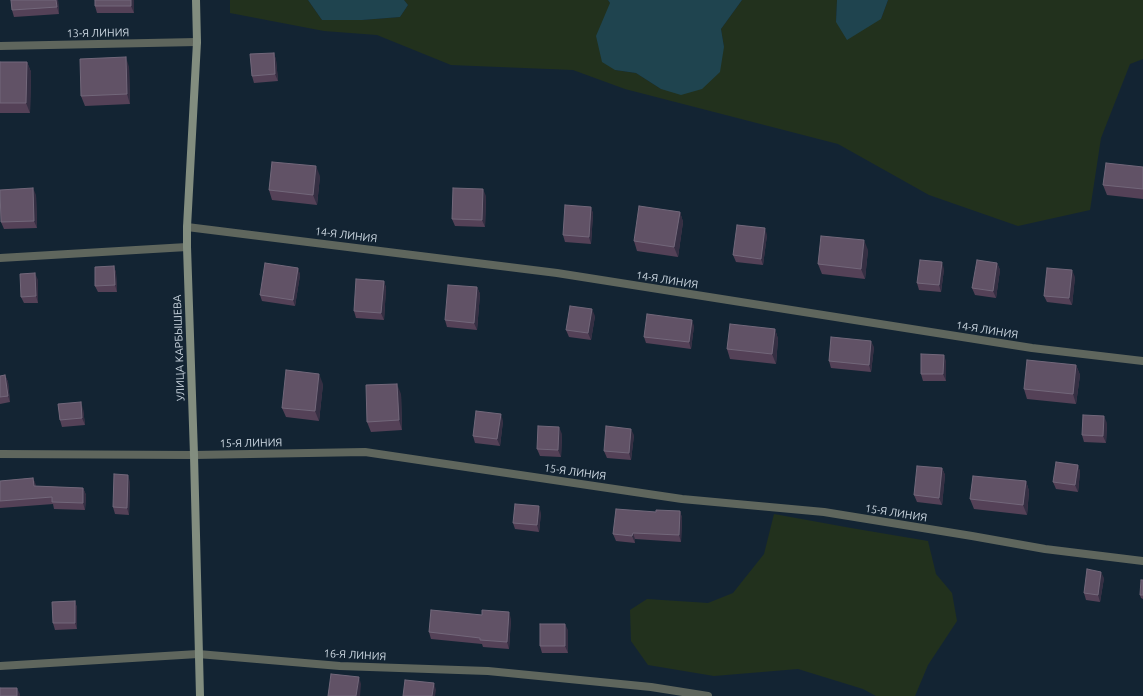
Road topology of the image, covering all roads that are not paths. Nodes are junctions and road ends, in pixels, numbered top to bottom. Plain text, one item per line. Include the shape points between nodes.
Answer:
1 (196, 0) edge
2 (197, 42) junction
3 (0, 46) edge
4 (187, 226) junction
5 (187, 247) junction
6 (0, 258) edge
7 (1143, 362) edge
8 (0, 454) edge
9 (194, 455) junction
10 (1143, 561) edge
11 (198, 654) junction
12 (0, 666) edge
13 (200, 696) edge
14 (708, 696) edge

1 - 2 main road, УЛИЦА КАРБЫШЕВА
2 - 3 street, 13-Я ЛИНИЯ
2 - 4 main road, УЛИЦА КАРБЫШЕВА
4 - 5 main road, УЛИЦА КАРБЫШЕВА
4 - 7 street, 14-Я ЛИНИЯ via 557,273 1032,348
5 - 6 street
5 - 9 main road, УЛИЦА КАРБЫШЕВА
8 - 9 street, 15-Я ЛИНИЯ
9 - 10 street, 15-Я ЛИНИЯ via 365,452 682,499 824,512 1045,549
9 - 11 main road, УЛИЦА КАРБЫШЕВА
11 - 12 street, 16-Я ЛИНИЯ
11 - 13 main road, УЛИЦА КАРБЫШЕВА
11 - 14 street, 16-Я ЛИНИЯ via 340,666 488,671 651,687

